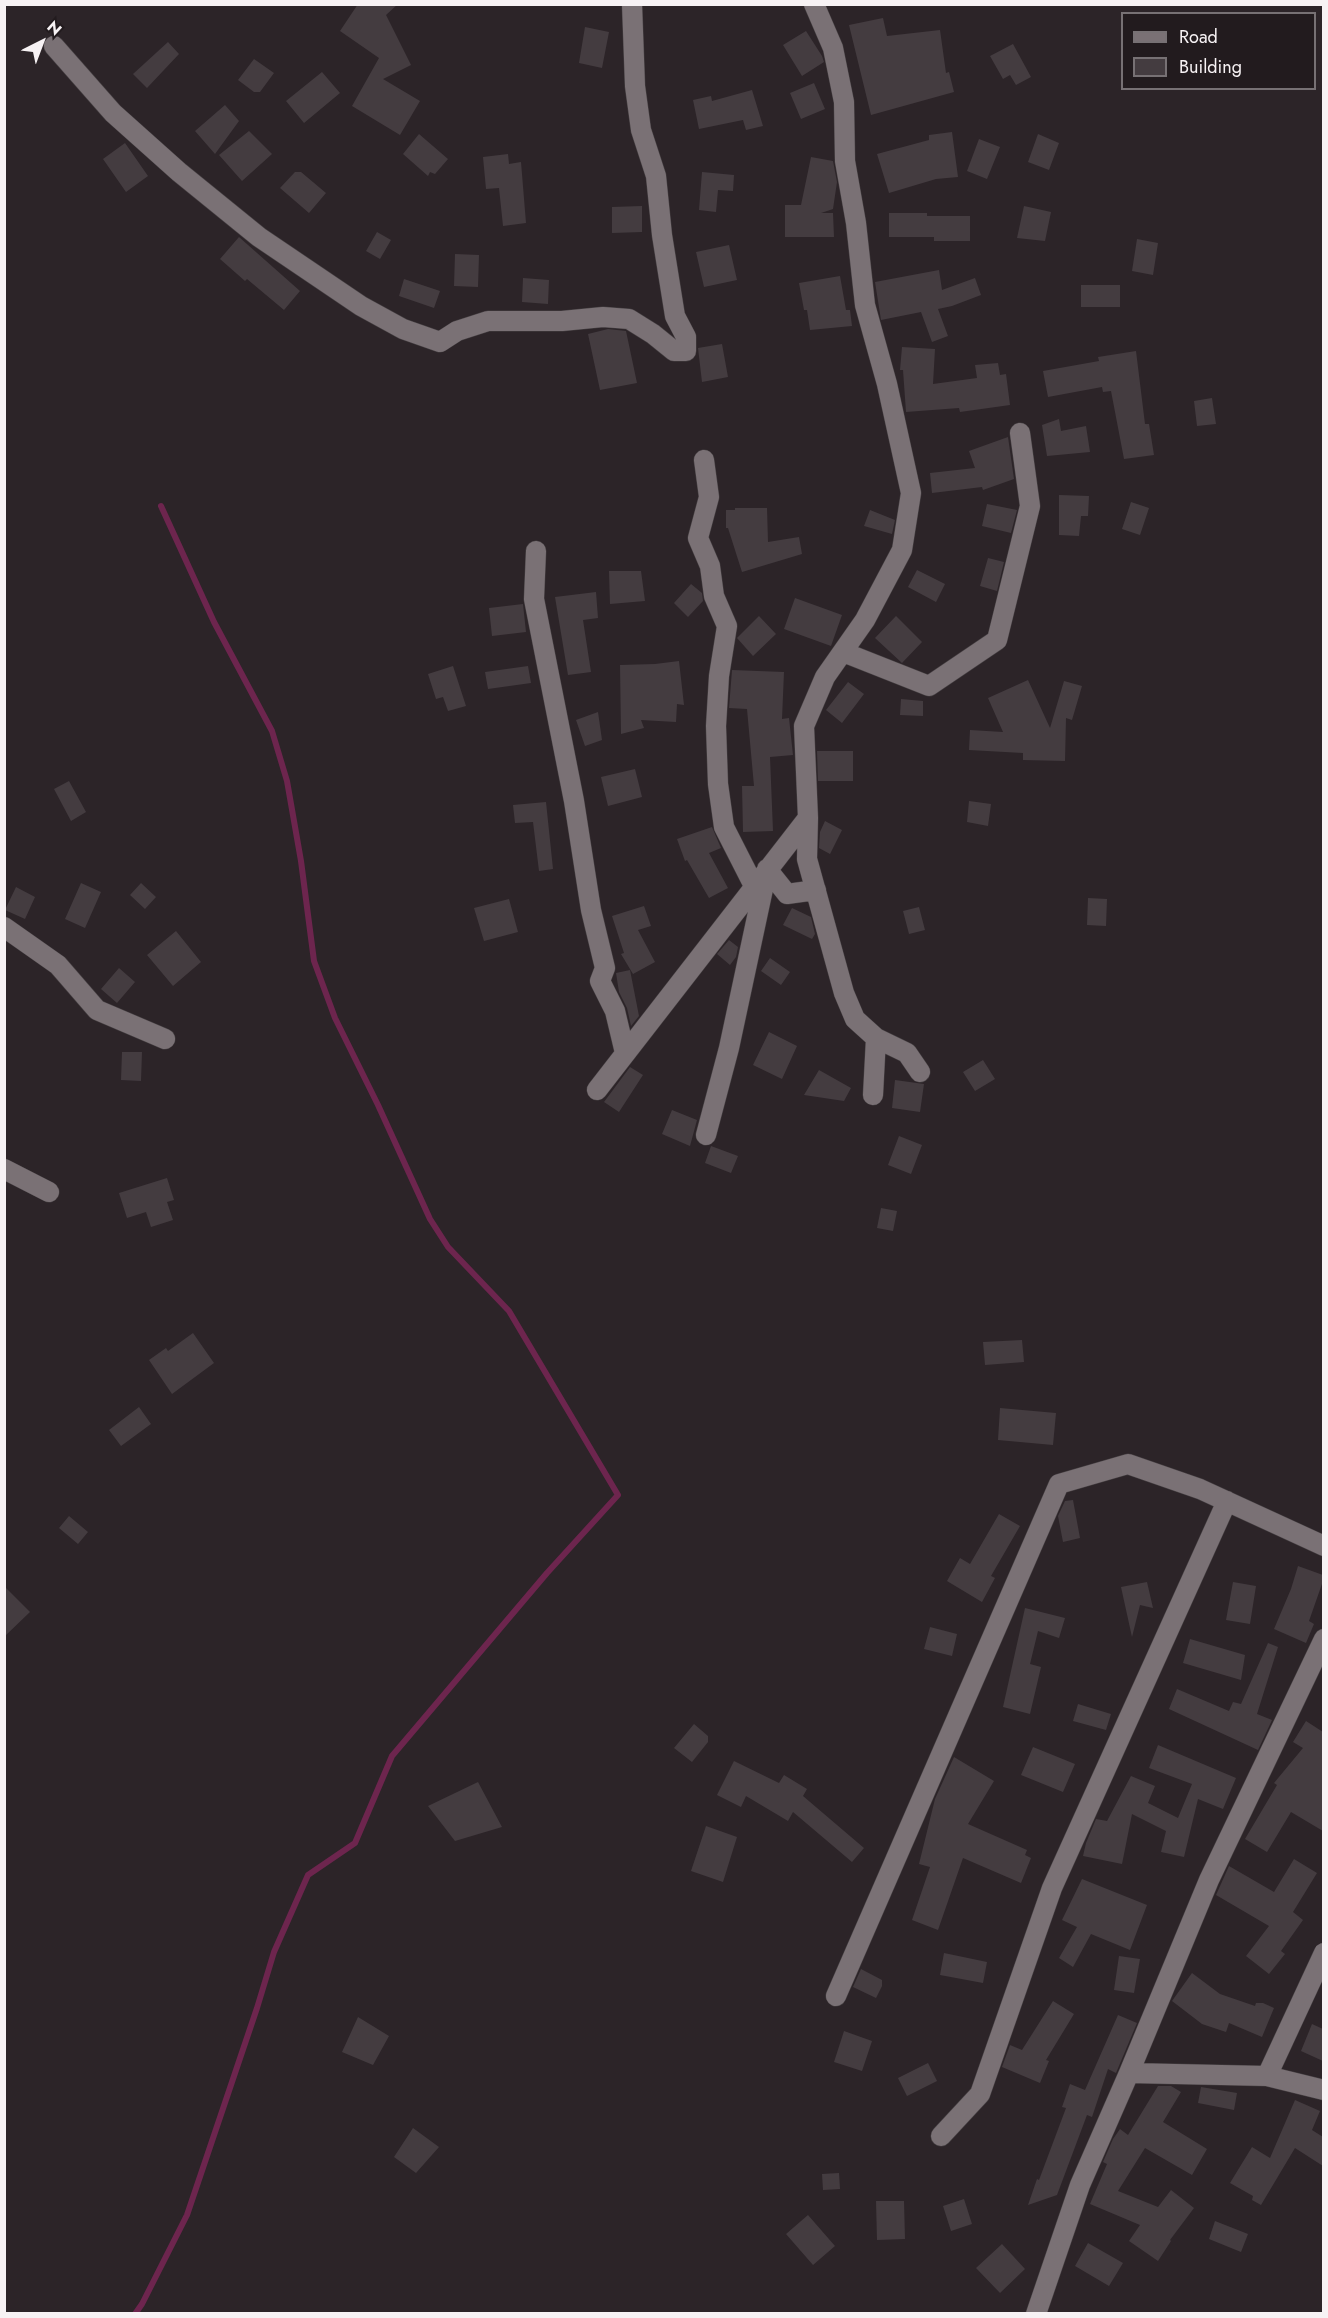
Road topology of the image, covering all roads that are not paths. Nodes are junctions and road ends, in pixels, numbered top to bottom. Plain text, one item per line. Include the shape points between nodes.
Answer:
1 (632, 4) edge
2 (814, 4) edge
3 (54, 46) dead end
4 (1020, 433) dead end
5 (704, 460) dead end
6 (536, 551) dead end
7 (843, 652) junction
8 (808, 818) junction
9 (767, 869) junction
10 (754, 886) junction
11 (816, 890) junction
12 (4, 927) edge
13 (876, 1038) junction
14 (165, 1039) dead end
15 (625, 1053) junction
16 (920, 1072) dead end
17 (597, 1090) dead end
18 (873, 1095) dead end
19 (706, 1135) dead end
20 (4, 1169) edge
21 (49, 1192) dead end
22 (1227, 1501) junction
23 (1323, 1546) edge
24 (1323, 1639) edge
25 (1323, 1953) edge
26 (836, 1996) dead end
27 (1129, 2073) junction
28 (1267, 2076) junction
29 (1323, 2090) edge
30 (941, 2136) dead end
31 (1036, 2313) edge

1 - 3 street via 641,130 656,176 675,315 686,337 686,351 674,351 629,319 488,321 440,342 403,329 361,306 259,237 112,114
2 - 7 street via 833,48 844,102 845,161 866,305 911,494 903,550
4 - 7 street via 1030,506 997,640 929,686
5 - 10 street via 709,497 698,538 727,626 718,686 718,784 724,827
6 - 15 street via 534,599 605,968 600,981 615,1011
7 - 8 street via 825,677 804,726
8 - 9 street
8 - 11 street via 807,859
9 - 10 street
9 - 11 street via 787,894
9 - 19 street
10 - 15 street
11 - 13 street via 848,1002 855,1019
12 - 14 street via 57,965 97,1010
13 - 16 street via 907,1053
13 - 18 street
15 - 17 street
20 - 21 street
22 - 23 street
22 - 26 street via 1128,1464 1059,1484
22 - 30 street via 1052,1888 980,2094
24 - 27 street via 1209,1880
25 - 28 street
27 - 28 street
27 - 31 street via 1080,2185
28 - 29 street

